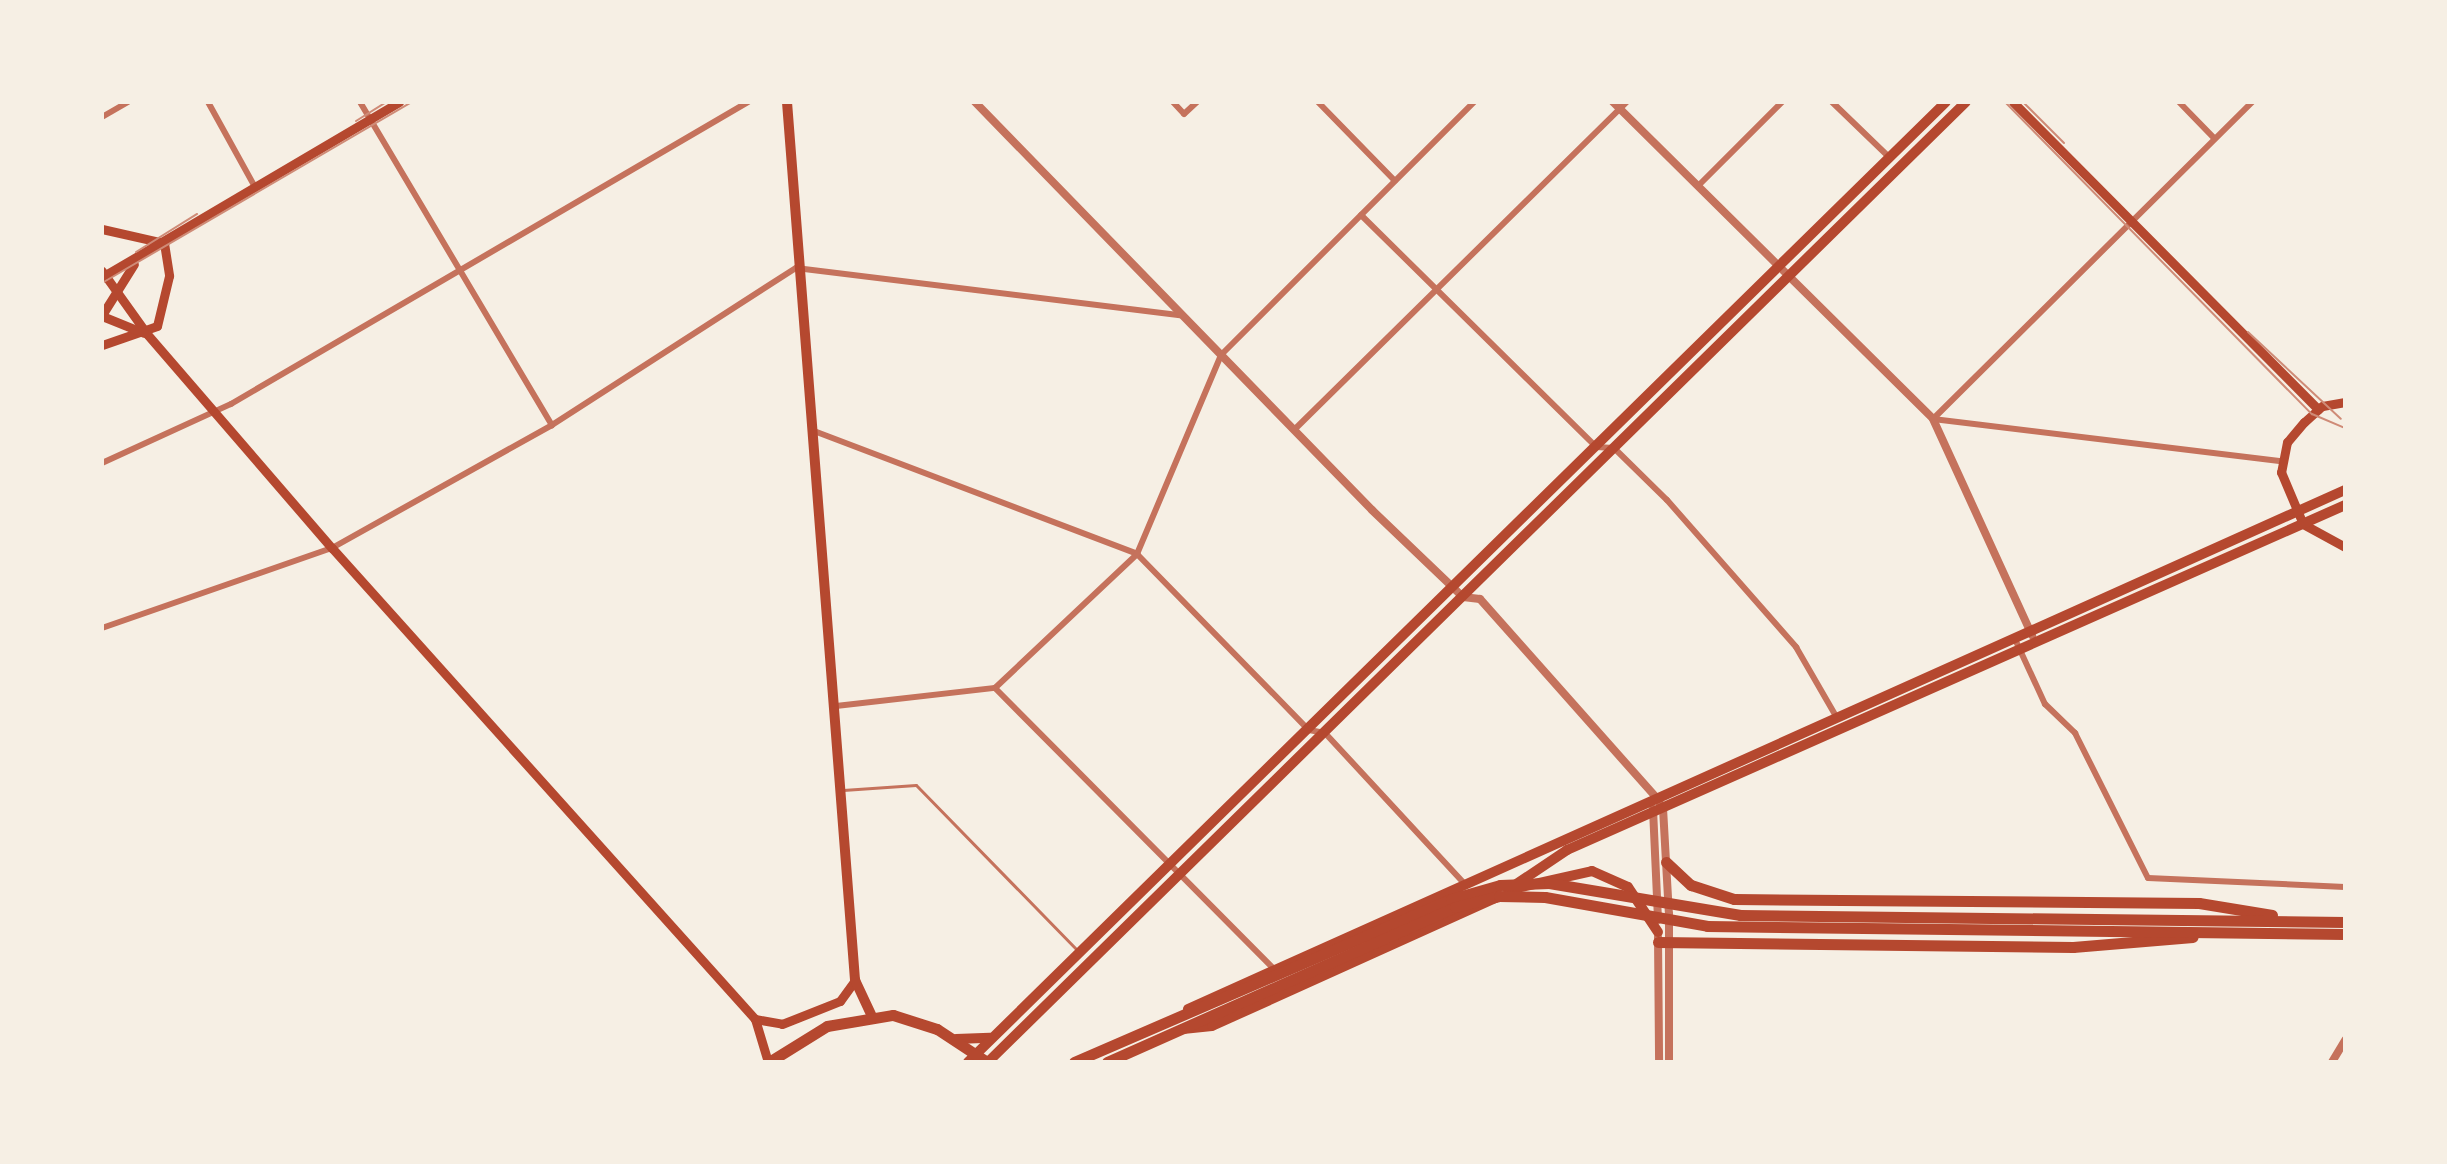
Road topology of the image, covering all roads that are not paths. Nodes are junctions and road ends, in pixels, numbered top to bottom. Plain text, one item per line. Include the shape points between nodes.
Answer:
1 (128, 102) edge
2 (208, 102) edge
3 (360, 102) edge
4 (399, 102) edge
5 (748, 102) edge
6 (787, 102) edge
7 (975, 102) edge
8 (1173, 102) edge
9 (1197, 102) edge
10 (1318, 102) edge
11 (1474, 102) edge
12 (1782, 102) edge
13 (1832, 102) edge
14 (1946, 102) edge
15 (1966, 102) edge
16 (2013, 102) edge
17 (2179, 102) edge
18 (2252, 102) edge
19 (1620, 104) edge
20 (738, 105) edge
21 (102, 117) edge
22 (370, 119) junction
23 (2214, 138) junction
24 (1890, 158) junction
25 (1395, 181) junction
26 (1698, 186) junction
27 (255, 187) junction
28 (1361, 215) junction
29 (2132, 218) junction
30 (102, 229) edge
31 (164, 243) junction
32 (139, 259) junction
33 (796, 268) junction
34 (1777, 268) junction
35 (460, 271) junction
36 (103, 277) edge
37 (1787, 277) junction
38 (1434, 289) junction
39 (115, 293) junction
40 (1180, 315) junction
41 (102, 316) edge
42 (147, 334) junction
43 (102, 345) edge
44 (1221, 355) junction
45 (2345, 402) edge
46 (2318, 409) junction
47 (214, 412) junction
48 (1933, 419) junction
49 (552, 425) junction
50 (1295, 429) junction
51 (814, 431) junction
52 (1596, 447) junction
53 (1614, 448) junction
54 (2281, 461) junction
55 (102, 463) edge
56 (2345, 490) edge
57 (2345, 505) edge
58 (2295, 512) junction
59 (2303, 524) junction
60 (2345, 547) edge
61 (332, 548) junction
62 (1137, 554) junction
63 (1454, 589) junction
64 (1463, 597) junction
65 (102, 628) edge
66 (2030, 630) junction
67 (2014, 637) junction
68 (2036, 643) junction
69 (2020, 649) junction
70 (995, 688) junction
71 (836, 706) junction
72 (1837, 716) junction
73 (1843, 728) junction
74 (1309, 730) junction
75 (1325, 733) junction
76 (843, 790) junction
77 (1656, 797) junction
78 (1658, 810) junction
79 (1666, 862) junction
80 (1170, 865) junction
81 (1178, 874) junction
82 (1464, 883) junction
83 (2345, 887) edge
84 (1508, 890) junction
85 (2288, 920) junction
86 (2345, 922) edge
87 (2239, 931) junction
88 (2345, 934) edge
89 (1662, 938) junction
90 (1079, 953) junction
91 (1089, 962) junction
92 (1315, 965) junction
93 (1273, 968) junction
94 (855, 980) junction
95 (871, 1015) junction
96 (1177, 1017) junction
97 (755, 1019) junction
98 (1181, 1029) junction
99 (995, 1036) junction
100 (956, 1039) junction
101 (2345, 1040) edge
102 (972, 1058) edge
103 (1123, 1059) edge
104 (768, 1062) edge
105 (987, 1062) edge
106 (1074, 1062) edge
107 (1107, 1062) edge
108 (1659, 1062) edge
109 (1669, 1062) edge
110 (2332, 1062) edge

1 - 21 street
2 - 27 street
3 - 22 street
4 - 22 main road
5 - 20 street
6 - 33 main road
7 - 40 street
8 - 9 street via 1184,114
10 - 25 street
11 - 25 street
12 - 26 street
13 - 24 street
14 - 24 main road
15 - 37 main road
16 - 29 main road
17 - 23 street
18 - 23 street
19 - 26 street
19 - 38 street
20 - 35 street
22 - 27 main road
22 - 35 street
23 - 29 street
24 - 34 main road
25 - 28 street
26 - 34 street
27 - 31 main road
28 - 38 street
28 - 44 street
29 - 46 main road
29 - 48 street
30 - 31 main road
31 - 32 main road
31 - 42 main road via 167,308
32 - 36 main road
32 - 39 main road
33 - 40 street
33 - 49 street
33 - 51 main road
34 - 37 street
34 - 52 main road
35 - 47 street
35 - 49 street
36 - 39 main road
37 - 48 street
37 - 53 main road
38 - 50 street
38 - 52 street
39 - 41 main road
39 - 42 main road
40 - 44 street
41 - 42 main road
42 - 43 main road
42 - 47 main road
44 - 50 street
44 - 62 street
45 - 46 main road
46 - 54 main road via 2287,442
47 - 55 street
47 - 61 main road
48 - 54 street
48 - 66 street
49 - 61 street
50 - 63 street
51 - 62 street
51 - 71 main road
52 - 53 street
52 - 63 main road
53 - 64 main road
53 - 72 street via 1796,647
54 - 58 main road
56 - 58 main road
57 - 59 main road
58 - 59 main road
58 - 66 main road
59 - 60 main road
59 - 68 main road
61 - 65 street
61 - 97 main road
62 - 70 street
62 - 74 street
63 - 64 street
63 - 74 main road
64 - 75 main road
64 - 77 street via 1480,599
66 - 67 main road
66 - 68 street
67 - 69 street
67 - 72 main road
68 - 69 main road
69 - 73 main road
69 - 83 street via 2045,704 2075,733 2148,878
70 - 71 street
70 - 80 street
71 - 76 main road
72 - 73 street
72 - 77 main road
73 - 78 main road
74 - 75 street
74 - 80 main road
75 - 81 main road
75 - 82 street
76 - 90 lane via 916,785
76 - 94 main road
77 - 78 street
77 - 82 main road
78 - 79 street
78 - 84 main road via 1567,850
78 - 89 street
79 - 85 highway via 1691,885 1734,899 2199,903
79 - 89 street
80 - 81 street
80 - 90 main road
81 - 91 main road
81 - 93 street
82 - 93 main road
84 - 89 main road via 1592,871 1628,887
84 - 98 main road via 1212,1026
85 - 86 highway
85 - 92 highway via 1708,914 1523,883 1451,899
87 - 88 highway
87 - 89 highway via 2073,947
87 - 92 highway via 1707,926 1545,897 1499,896 1455,907
89 - 108 street
89 - 109 street
90 - 91 lane
90 - 99 main road
91 - 105 main road
92 - 96 highway
92 - 98 highway
93 - 96 main road
94 - 95 main road
94 - 97 main road via 840,1001 782,1024
95 - 100 highway via 917,1020
95 - 104 highway via 804,1037
96 - 106 highway
97 - 104 main road
98 - 103 highway
99 - 100 main road
99 - 102 main road
100 - 102 highway
101 - 110 street
102 - 105 highway
103 - 107 highway

